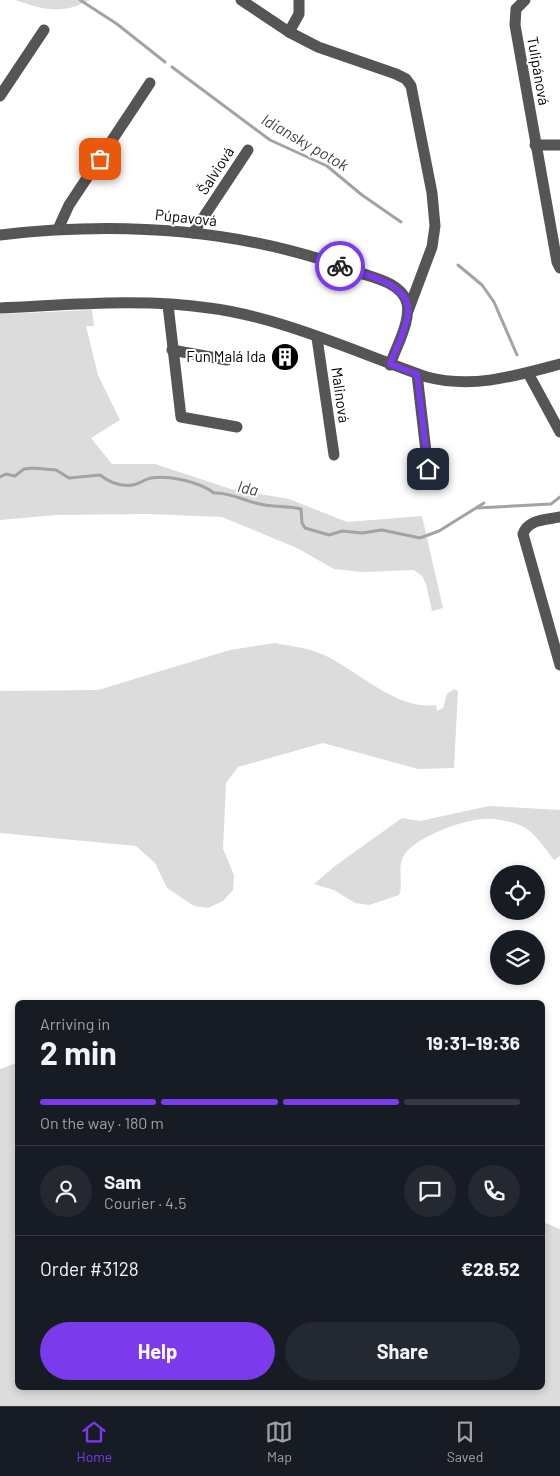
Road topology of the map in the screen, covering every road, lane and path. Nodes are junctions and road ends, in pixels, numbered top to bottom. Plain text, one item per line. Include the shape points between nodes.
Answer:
1 (240, 0) edge
2 (299, 0) edge
3 (524, 0) edge
4 (44, 30) dead end
5 (289, 32) junction
6 (150, 83) dead end
7 (0, 96) edge
8 (535, 144) junction
9 (560, 145) edge
10 (248, 150) dead end
11 (58, 229) junction
12 (193, 233) junction
13 (0, 235) edge
14 (560, 268) edge
15 (168, 305) junction
16 (0, 308) edge
17 (408, 313) junction
18 (317, 338) junction
19 (172, 350) junction
20 (227, 360) dead end
21 (390, 364) junction
22 (560, 364) edge
23 (528, 373) junction
24 (422, 376) junction
25 (237, 427) dead end
26 (560, 432) edge
27 (334, 456) dead end
28 (428, 469) dead end
29 (560, 517) edge
30 (560, 665) edge

1 - 5 street
2 - 5 street via 299,14
3 - 8 street, Tulipánová via 516,9 514,19
4 - 7 street
5 - 17 street via 354,62 396,74 408,82 432,193 433,242
6 - 11 street via 69,205
8 - 9 street
8 - 14 street, Tulipánová
10 - 12 street, Šalviová
11 - 12 street, Púpavová via 125,228
11 - 13 street, Púpavová
12 - 17 street, Púpavová via 298,254 392,285 404,296
15 - 16 street
15 - 18 street via 231,312
15 - 19 street
17 - 21 street
18 - 21 street
18 - 27 street, Malinová
19 - 20 street
19 - 25 street via 181,417
21 - 24 street
22 - 23 street
23 - 24 street via 483,382 449,382
23 - 26 street
24 - 28 street
29 - 30 street via 534,522 522,534

